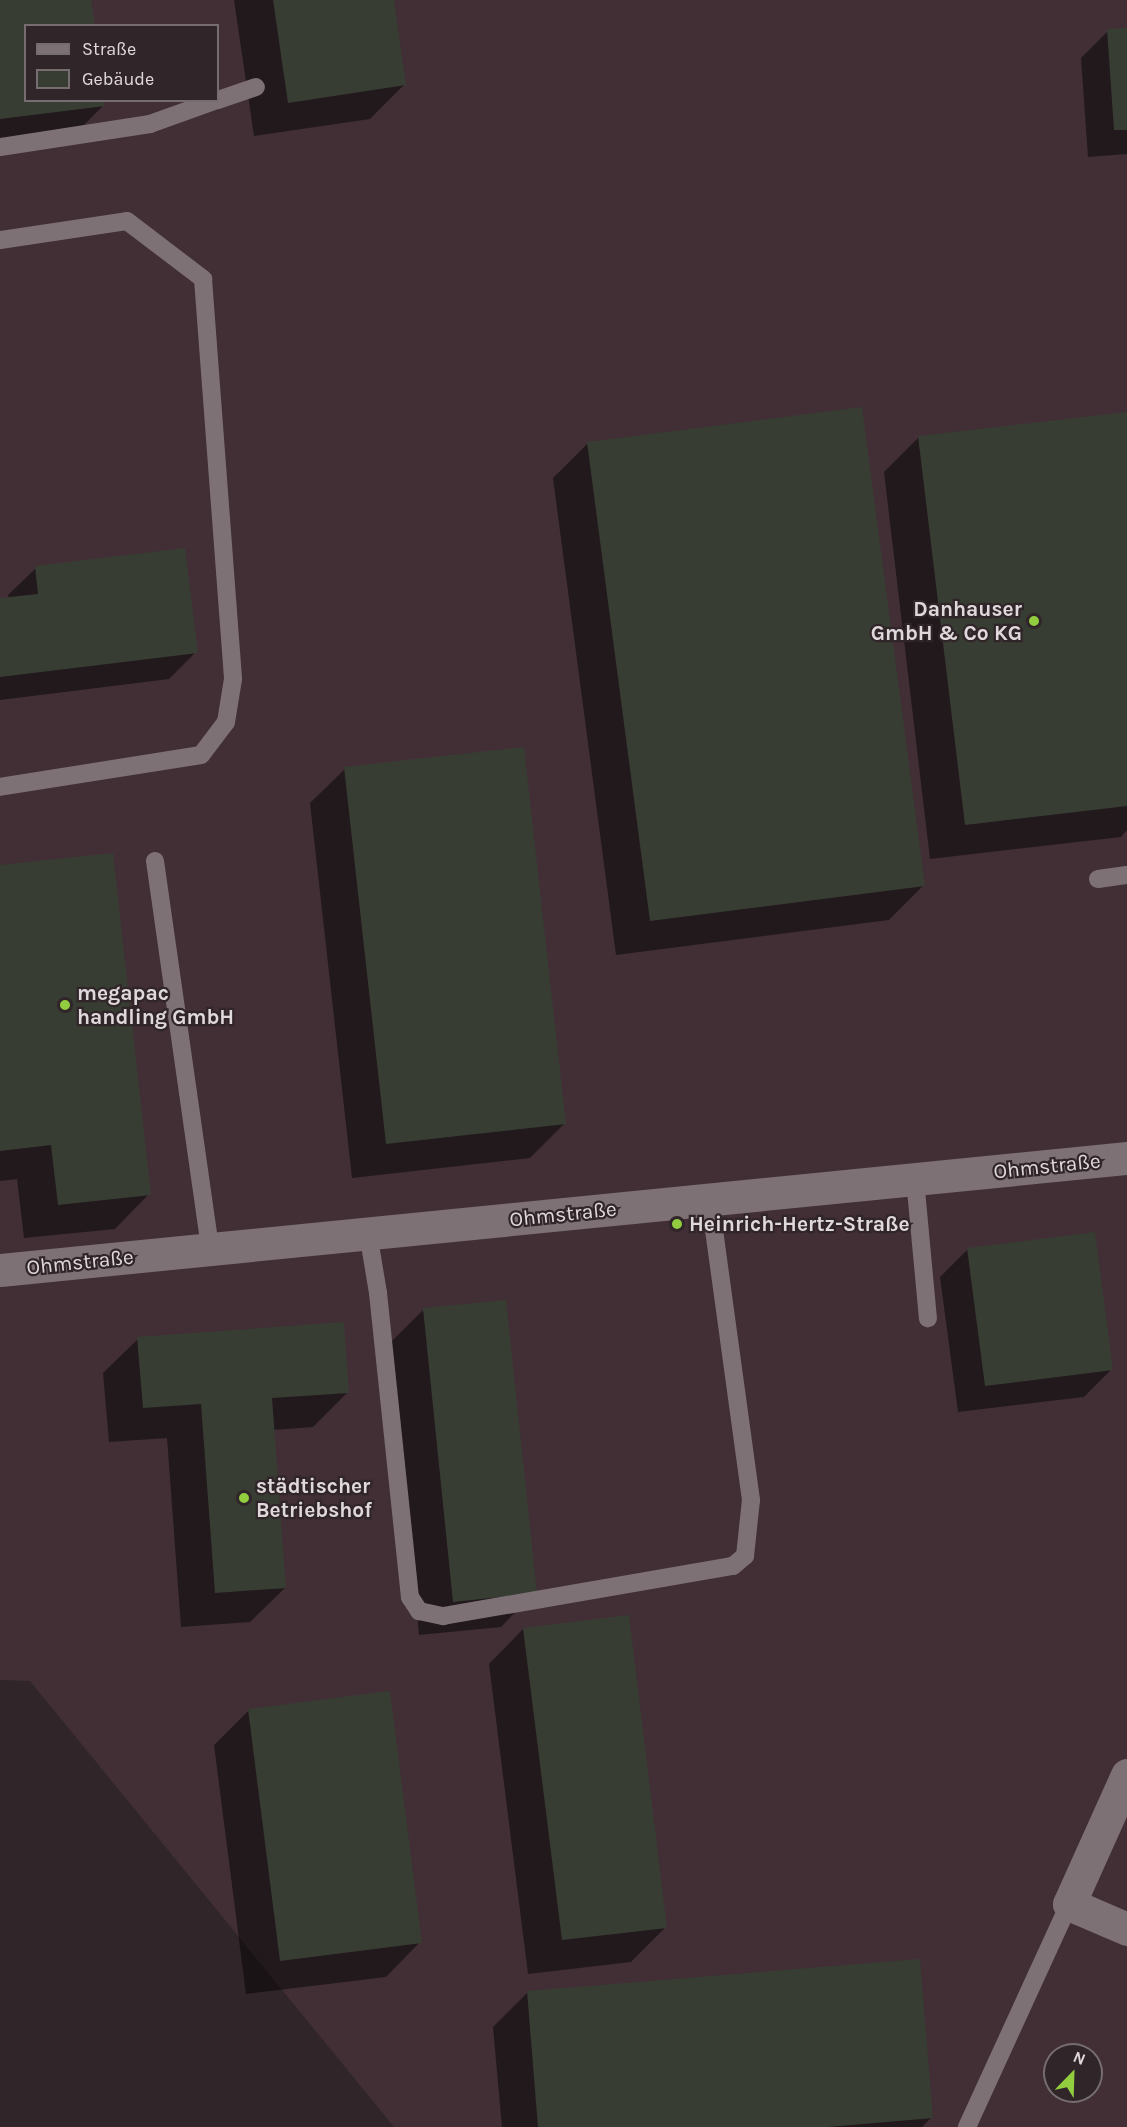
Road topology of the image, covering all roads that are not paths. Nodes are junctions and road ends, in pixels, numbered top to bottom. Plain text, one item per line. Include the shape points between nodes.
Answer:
1 (256, 87) dead end
2 (219, 99) edge
3 (211, 102) edge
4 (0, 147) edge
5 (0, 240) edge
6 (0, 787) edge
7 (155, 861) dead end
8 (1127, 875) edge
9 (1098, 879) dead end
10 (1127, 1158) edge
11 (915, 1179) junction
12 (710, 1199) junction
13 (368, 1233) junction
14 (210, 1249) junction
15 (0, 1270) edge
16 (928, 1318) dead end
17 (1127, 1775) edge
18 (1069, 1904) junction
19 (1127, 1929) edge
20 (967, 2127) edge

1 - 2 lane
3 - 4 lane via 150,124
5 - 6 lane via 127,221 203,279 233,680 226,722 201,755
7 - 14 lane
8 - 9 lane
10 - 11 street, Ohmstraße
11 - 12 street, Ohmstraße
11 - 16 lane
12 - 13 street, Ohmstraße
12 - 13 lane via 751,1500 745,1556 733,1566 443,1616 420,1611 410,1597 378,1293
13 - 14 street, Ohmstraße
14 - 15 street, Ohmstraße
17 - 18 street
18 - 19 street
18 - 20 lane

